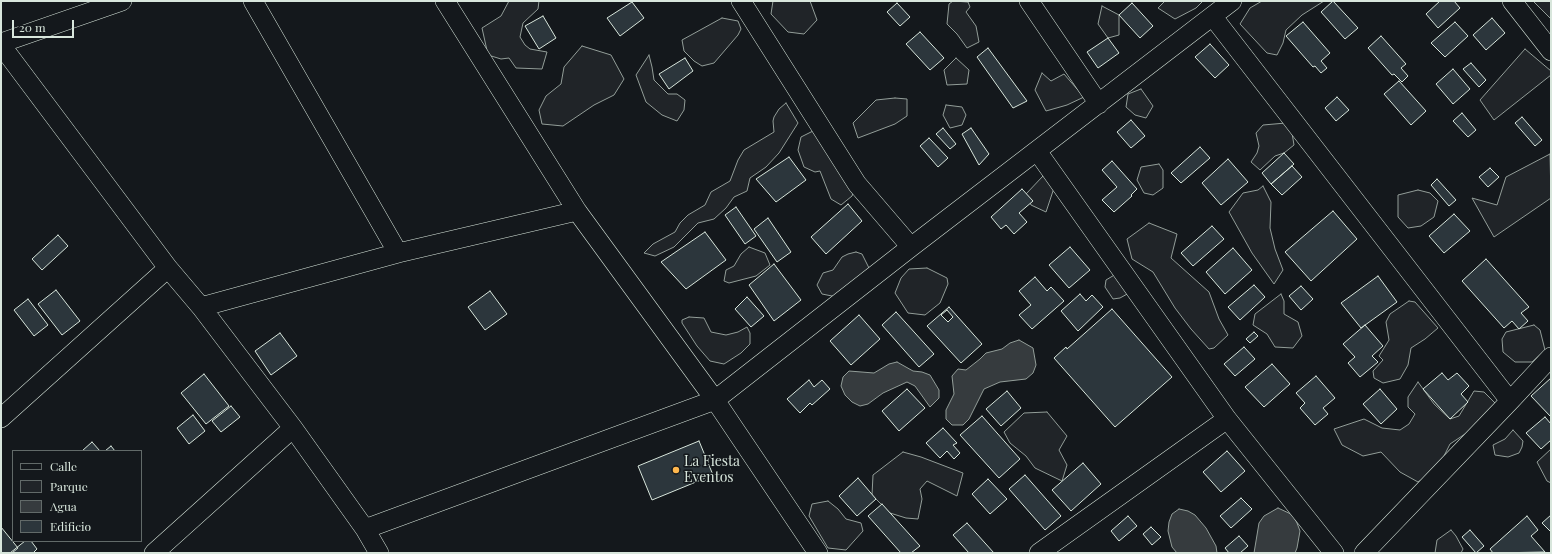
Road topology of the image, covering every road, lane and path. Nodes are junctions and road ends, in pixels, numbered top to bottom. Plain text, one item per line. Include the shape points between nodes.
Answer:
1 (253, 1) edge
2 (445, 1) edge
3 (741, 1) edge
4 (1030, 1) edge
5 (1232, 1) edge
6 (1512, 1) edge
7 (114, 2) edge
8 (1212, 17) junction
9 (1, 44) edge
10 (1551, 51) edge
11 (1100, 104) junction
12 (1037, 151) junction
13 (577, 211) junction
14 (911, 247) junction
15 (398, 253) junction
16 (168, 268) junction
17 (201, 307) junction
18 (1551, 357) edge
19 (715, 400) junction
20 (1510, 401) junction
21 (1, 418) edge
22 (1227, 419) junction
23 (294, 428) junction
24 (365, 530) junction
25 (154, 553) edge
26 (379, 553) edge
27 (818, 553) edge
28 (1039, 553) edge
29 (1334, 553) edge
30 (1364, 553) edge

1 - 15 street
2 - 13 street
3 - 14 street via 857,184
4 - 11 street
5 - 8 street
6 - 10 street
7 - 9 street
8 - 11 street
8 - 20 street
9 - 16 street
11 - 12 street
12 - 14 street
12 - 22 street
13 - 15 street
13 - 19 street
14 - 19 street
15 - 17 street
16 - 17 street
16 - 21 street
17 - 23 street
18 - 20 street
19 - 24 street
19 - 27 street
20 - 30 street
22 - 28 street
22 - 29 street
23 - 24 street
23 - 25 street
24 - 26 street

